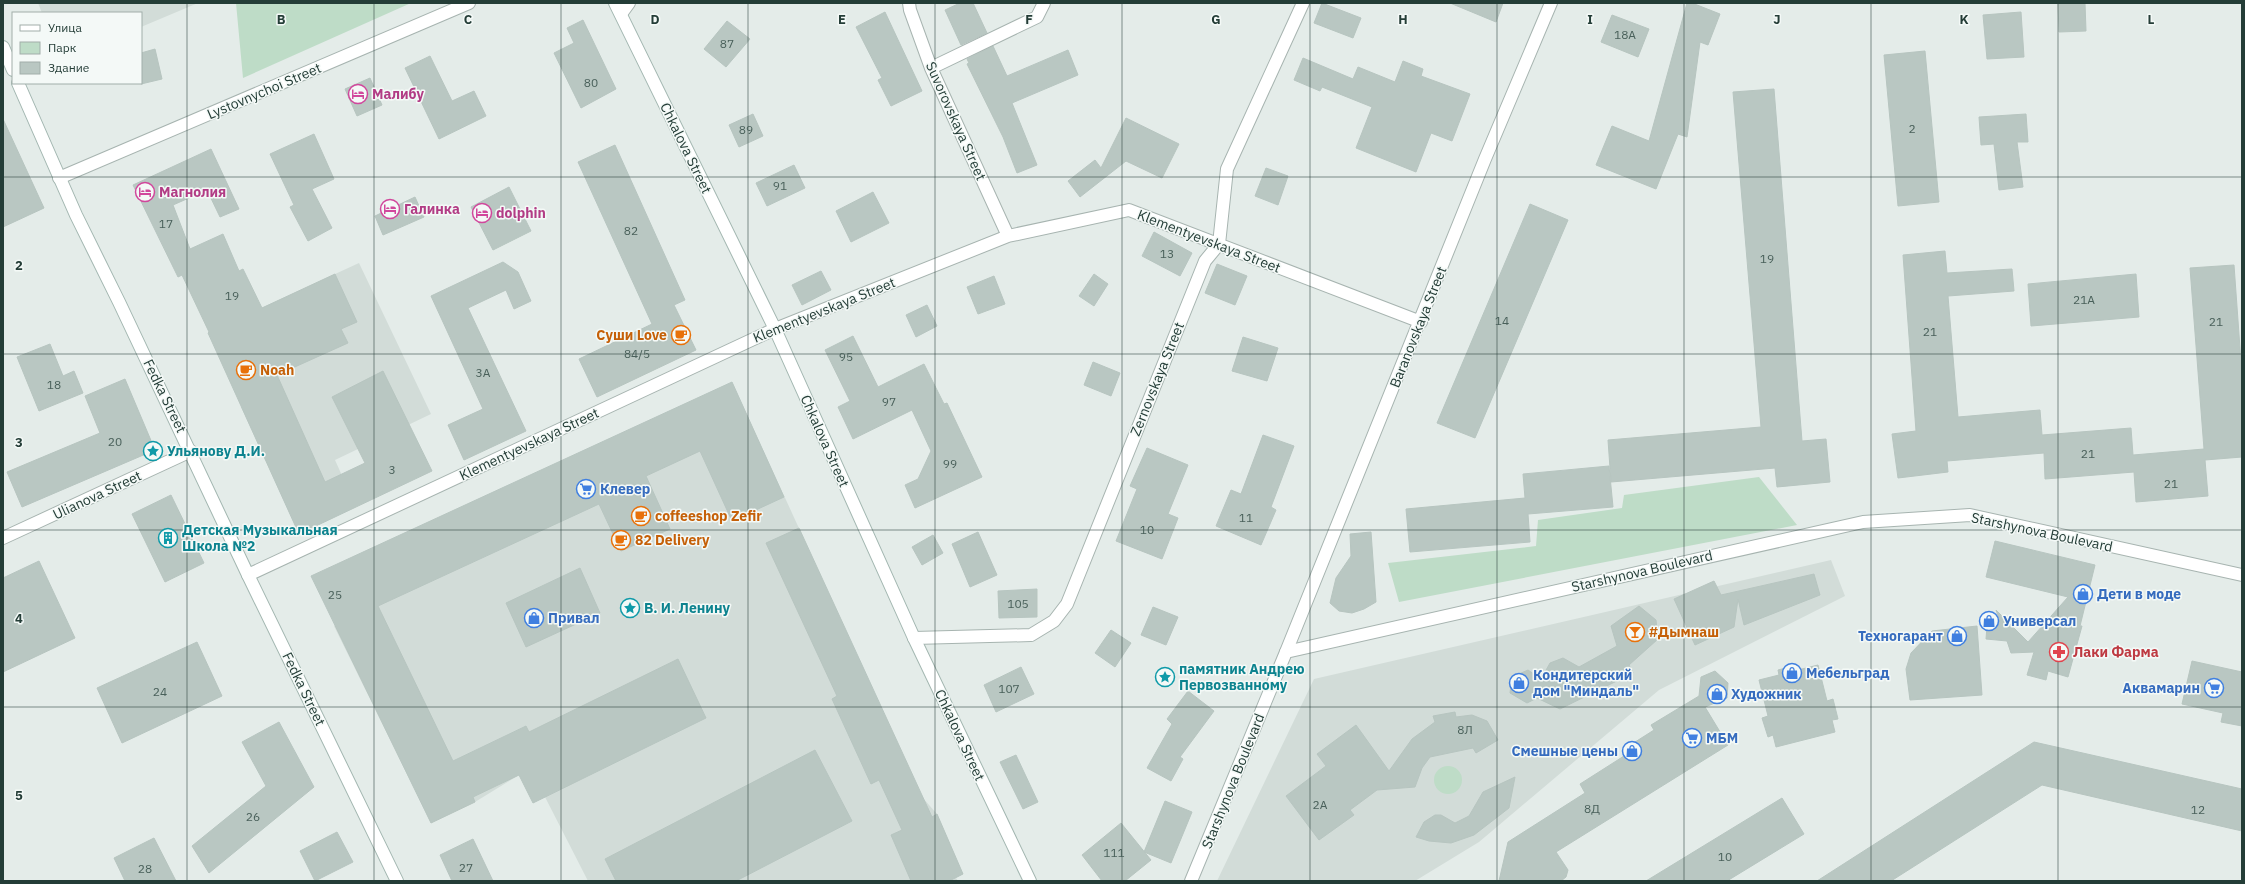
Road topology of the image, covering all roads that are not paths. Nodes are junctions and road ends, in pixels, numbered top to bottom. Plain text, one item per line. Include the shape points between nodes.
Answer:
1 (469, 3) edge
2 (615, 3) edge
3 (629, 3) edge
4 (909, 3) edge
5 (1044, 3) edge
6 (1303, 3) edge
7 (1551, 3) edge
8 (621, 14) junction
9 (3, 47) edge
10 (12, 68) edge
11 (931, 68) junction
12 (18, 84) edge
13 (59, 178) junction
14 (1008, 236) junction
15 (1219, 244) junction
16 (1420, 322) junction
17 (775, 329) junction
18 (191, 451) junction
19 (3, 538) edge
20 (248, 574) junction
21 (2242, 575) edge
22 (914, 638) junction
23 (1286, 652) junction
24 (397, 881) edge
25 (1030, 881) edge
26 (1191, 881) edge

1 - 13 street, Lystovnychoi Street
2 - 8 street, Chkalova Street
3 - 8 street
4 - 11 street, Suvorovskaya Street
5 - 11 street via 1037,17
6 - 15 street via 1226,169
7 - 16 street, Baranovskaya Street
8 - 17 street, Chkalova Street
9 - 10 street
11 - 14 street, Suvorovskaya Street
12 - 13 street, Fedka Street
13 - 18 street, Fedka Street
14 - 15 street, Klementyevskaya Street via 1129,210
14 - 17 street, Klementyevskaya Street
15 - 16 street, Klementyevskaya Street
15 - 22 street, Zernovskaya Street via 1204,261 1067,604 1054,621 1031,635
16 - 23 street, Baranovskaya Street
17 - 20 street, Klementyevskaya Street
17 - 22 street, Chkalova Street
18 - 19 street, Ulianova Street
18 - 20 street, Fedka Street
20 - 24 street, Fedka Street
21 - 23 street, Starshynova Boulevard via 1970,515 1863,522
22 - 25 street, Chkalova Street
23 - 26 street, Starshynova Boulevard

